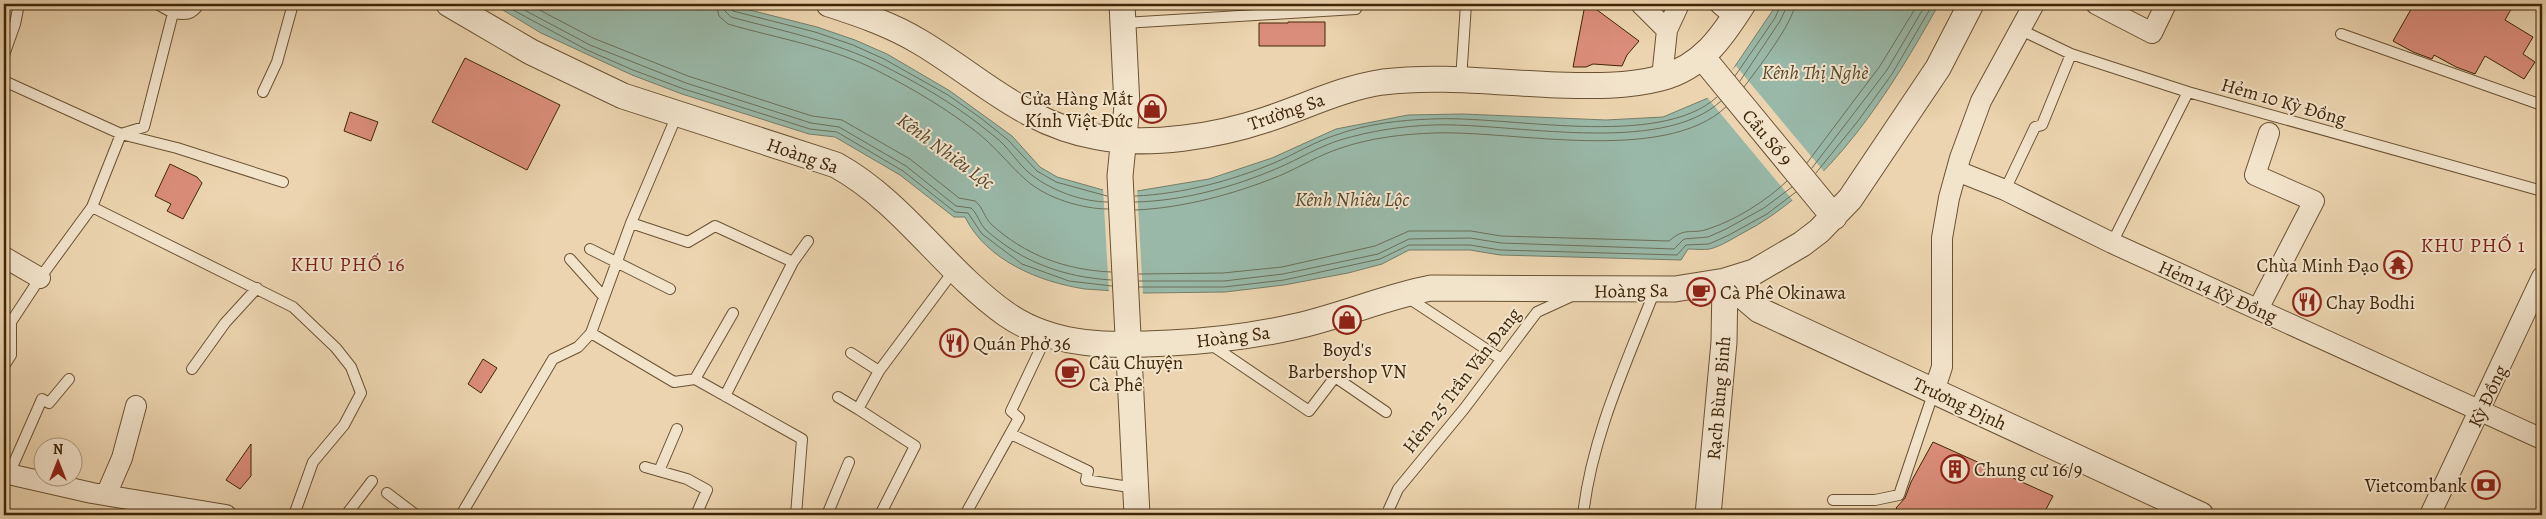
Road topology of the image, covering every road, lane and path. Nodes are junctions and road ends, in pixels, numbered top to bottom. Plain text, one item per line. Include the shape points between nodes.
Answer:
1 (19, 4) edge
2 (157, 4) edge
3 (199, 4) edge
4 (293, 4) edge
5 (449, 4) edge
6 (829, 4) edge
7 (1466, 4) edge
8 (1641, 4) edge
9 (1679, 4) edge
10 (1971, 4) edge
11 (2034, 4) edge
12 (2096, 4) edge
13 (2166, 4) edge
14 (1356, 8) dead end
15 (1733, 8) edge
16 (173, 13) junction
17 (1123, 13) edge
18 (1667, 30) junction
19 (2021, 30) junction
20 (2341, 34) dead end
21 (2072, 54) junction
22 (4, 55) edge
23 (1703, 58) junction
24 (1662, 78) junction
25 (4, 81) edge
26 (1461, 81) junction
27 (263, 92) dead end
28 (2188, 92) junction
29 (2542, 105) edge
30 (677, 115) junction
31 (2269, 132) dead end
32 (121, 134) junction
33 (1124, 140) junction
34 (1957, 171) junction
35 (283, 182) dead end
36 (2005, 190) junction
37 (2542, 191) edge
38 (92, 207) junction
39 (1834, 216) junction
40 (631, 223) junction
41 (808, 241) dead end
42 (2112, 243) junction
43 (590, 249) dead end
44 (4, 257) edge
45 (570, 258) dead end
46 (617, 262) junction
47 (793, 262) junction
48 (955, 269) junction
49 (2542, 277) edge
50 (40, 278) junction
51 (1725, 281) junction
52 (257, 288) junction
53 (670, 289) dead end
54 (1584, 290) junction
55 (1655, 290) junction
56 (1402, 294) junction
57 (604, 297) junction
58 (2258, 309) junction
59 (733, 312) dead end
60 (591, 333) junction
61 (1047, 335) junction
62 (1205, 341) junction
63 (1129, 345) junction
64 (851, 353) dead end
65 (1502, 359) junction
66 (4, 366) edge
67 (192, 369) dead end
68 (879, 371) junction
69 (69, 379) dead end
70 (695, 379) junction
71 (1934, 391) junction
72 (724, 396) junction
73 (838, 397) dead end
74 (136, 406) dead end
75 (858, 409) junction
76 (2480, 410) junction
77 (1386, 412) dead end
78 (677, 429) dead end
79 (1011, 434) junction
80 (2542, 439) edge
81 (849, 462) dead end
82 (645, 468) dead end
83 (658, 471) junction
84 (6, 473) edge
85 (372, 482) dead end
86 (1136, 488) junction
87 (387, 493) dead end
88 (106, 495) junction
89 (1833, 500) dead end
90 (226, 515) edge
91 (294, 515) edge
92 (346, 515) edge
93 (416, 515) edge
94 (461, 515) edge
95 (696, 515) edge
96 (796, 515) edge
97 (827, 515) edge
98 (880, 515) edge
99 (965, 515) edge
100 (1137, 515) edge
101 (1389, 515) edge
102 (1583, 515) edge
103 (1708, 515) edge
104 (2201, 515) edge
105 (2430, 515) edge

1 - 22 lane via 16,24
2 - 16 lane
3 - 16 lane via 188,15
4 - 27 lane via 276,62
5 - 30 street, Hoàng Sa via 574,75
6 - 33 street, Trường Sa via 889,26 920,42 1019,109 1046,122 1091,136
7 - 26 lane
8 - 18 street
9 - 18 street
10 - 39 street, Hoàng Sa via 1913,108 1868,174
11 - 19 street
12 - 13 street via 2152,33
14 - 17 lane
15 - 23 street, Trường Sa via 1718,42
16 - 32 lane via 144,127
17 - 33 street via 1128,106
18 - 24 street
19 - 21 lane, Hẻm 10 Kỳ Ðồng
19 - 34 street via 1981,101
20 - 29 lane
21 - 28 lane, Hẻm 10 Kỳ Ðồng
21 - 36 lane via 2042,125 2035,127
23 - 24 street, Trường Sa
23 - 39 street, Cầu Số 9
24 - 26 street, Trường Sa via 1611,86
25 - 32 lane
26 - 33 street, Trường Sa via 1383,82 1348,90 1236,128 1180,137
28 - 37 lane, Hẻm 10 Kỳ Ðồng
28 - 42 lane
30 - 40 lane
30 - 48 street, Hoàng Sa via 806,154 849,172 884,197
31 - 58 street via 2255,176 2314,201
32 - 35 lane
32 - 38 lane
33 - 63 street via 1120,176
34 - 36 street, Hẻm 14 Kỳ Ðồng
34 - 71 street via 1942,238 1942,367
36 - 42 street, Hẻm 14 Kỳ Ðồng
38 - 50 lane
38 - 52 lane
39 - 51 street, Hoàng Sa via 1802,244 1779,258 1754,272
40 - 46 lane
40 - 47 lane via 688,242 715,226
41 - 47 lane
42 - 58 street, Hẻm 14 Kỳ Ðồng
43 - 46 lane
44 - 50 street
45 - 57 lane
46 - 53 lane
46 - 57 lane
47 - 72 lane
48 - 61 street, Hoàng Sa via 1006,314
48 - 68 lane
49 - 76 street, Kỳ Ðồng
50 - 66 lane via 11,322 11,355
51 - 55 street, Hoàng Sa via 1698,287
51 - 71 street, Trương Định via 1759,310
51 - 103 street, Rạch Bùng Binh via 1724,342
52 - 67 lane via 225,323
52 - 91 lane via 293,307 336,348 350,367 361,393 344,425 312,462
54 - 55 street, Hoàng Sa
54 - 56 street, Hoàng Sa via 1465,287 1431,288
54 - 65 lane, Hẻm 25 Trần Văn Đang via 1537,312
55 - 102 lane via 1608,408 1587,480
56 - 62 street, Hoàng Sa via 1294,327
56 - 65 lane
57 - 60 lane
58 - 76 street, Hẻm 14 Kỳ Ðồng
59 - 70 lane
60 - 70 lane via 674,382
60 - 94 lane via 578,347 553,359
61 - 63 street, Hoàng Sa via 1092,344
61 - 79 lane via 1011,412 1019,418
62 - 63 street, Hoàng Sa
62 - 77 lane via 1309,410 1335,377
63 - 86 street
64 - 68 lane
65 - 101 lane, Hẻm 25 Trần Văn Đang via 1398,489
68 - 75 lane
69 - 84 lane via 49,403 42,400
70 - 72 lane
71 - 89 lane via 1899,496 1876,500
71 - 104 street, Trương Định
72 - 96 lane via 802,439
73 - 75 lane
74 - 88 street via 122,458
75 - 98 lane via 915,446
76 - 80 street, Hẻm 14 Kỳ Ðồng
76 - 105 street, Kỳ Ðồng
78 - 83 lane
79 - 86 lane via 1088,471 1086,480
79 - 99 lane
81 - 97 lane
82 - 83 lane
83 - 95 lane via 687,479 707,490
84 - 88 street
85 - 92 lane
86 - 100 street
87 - 93 lane
88 - 90 street

